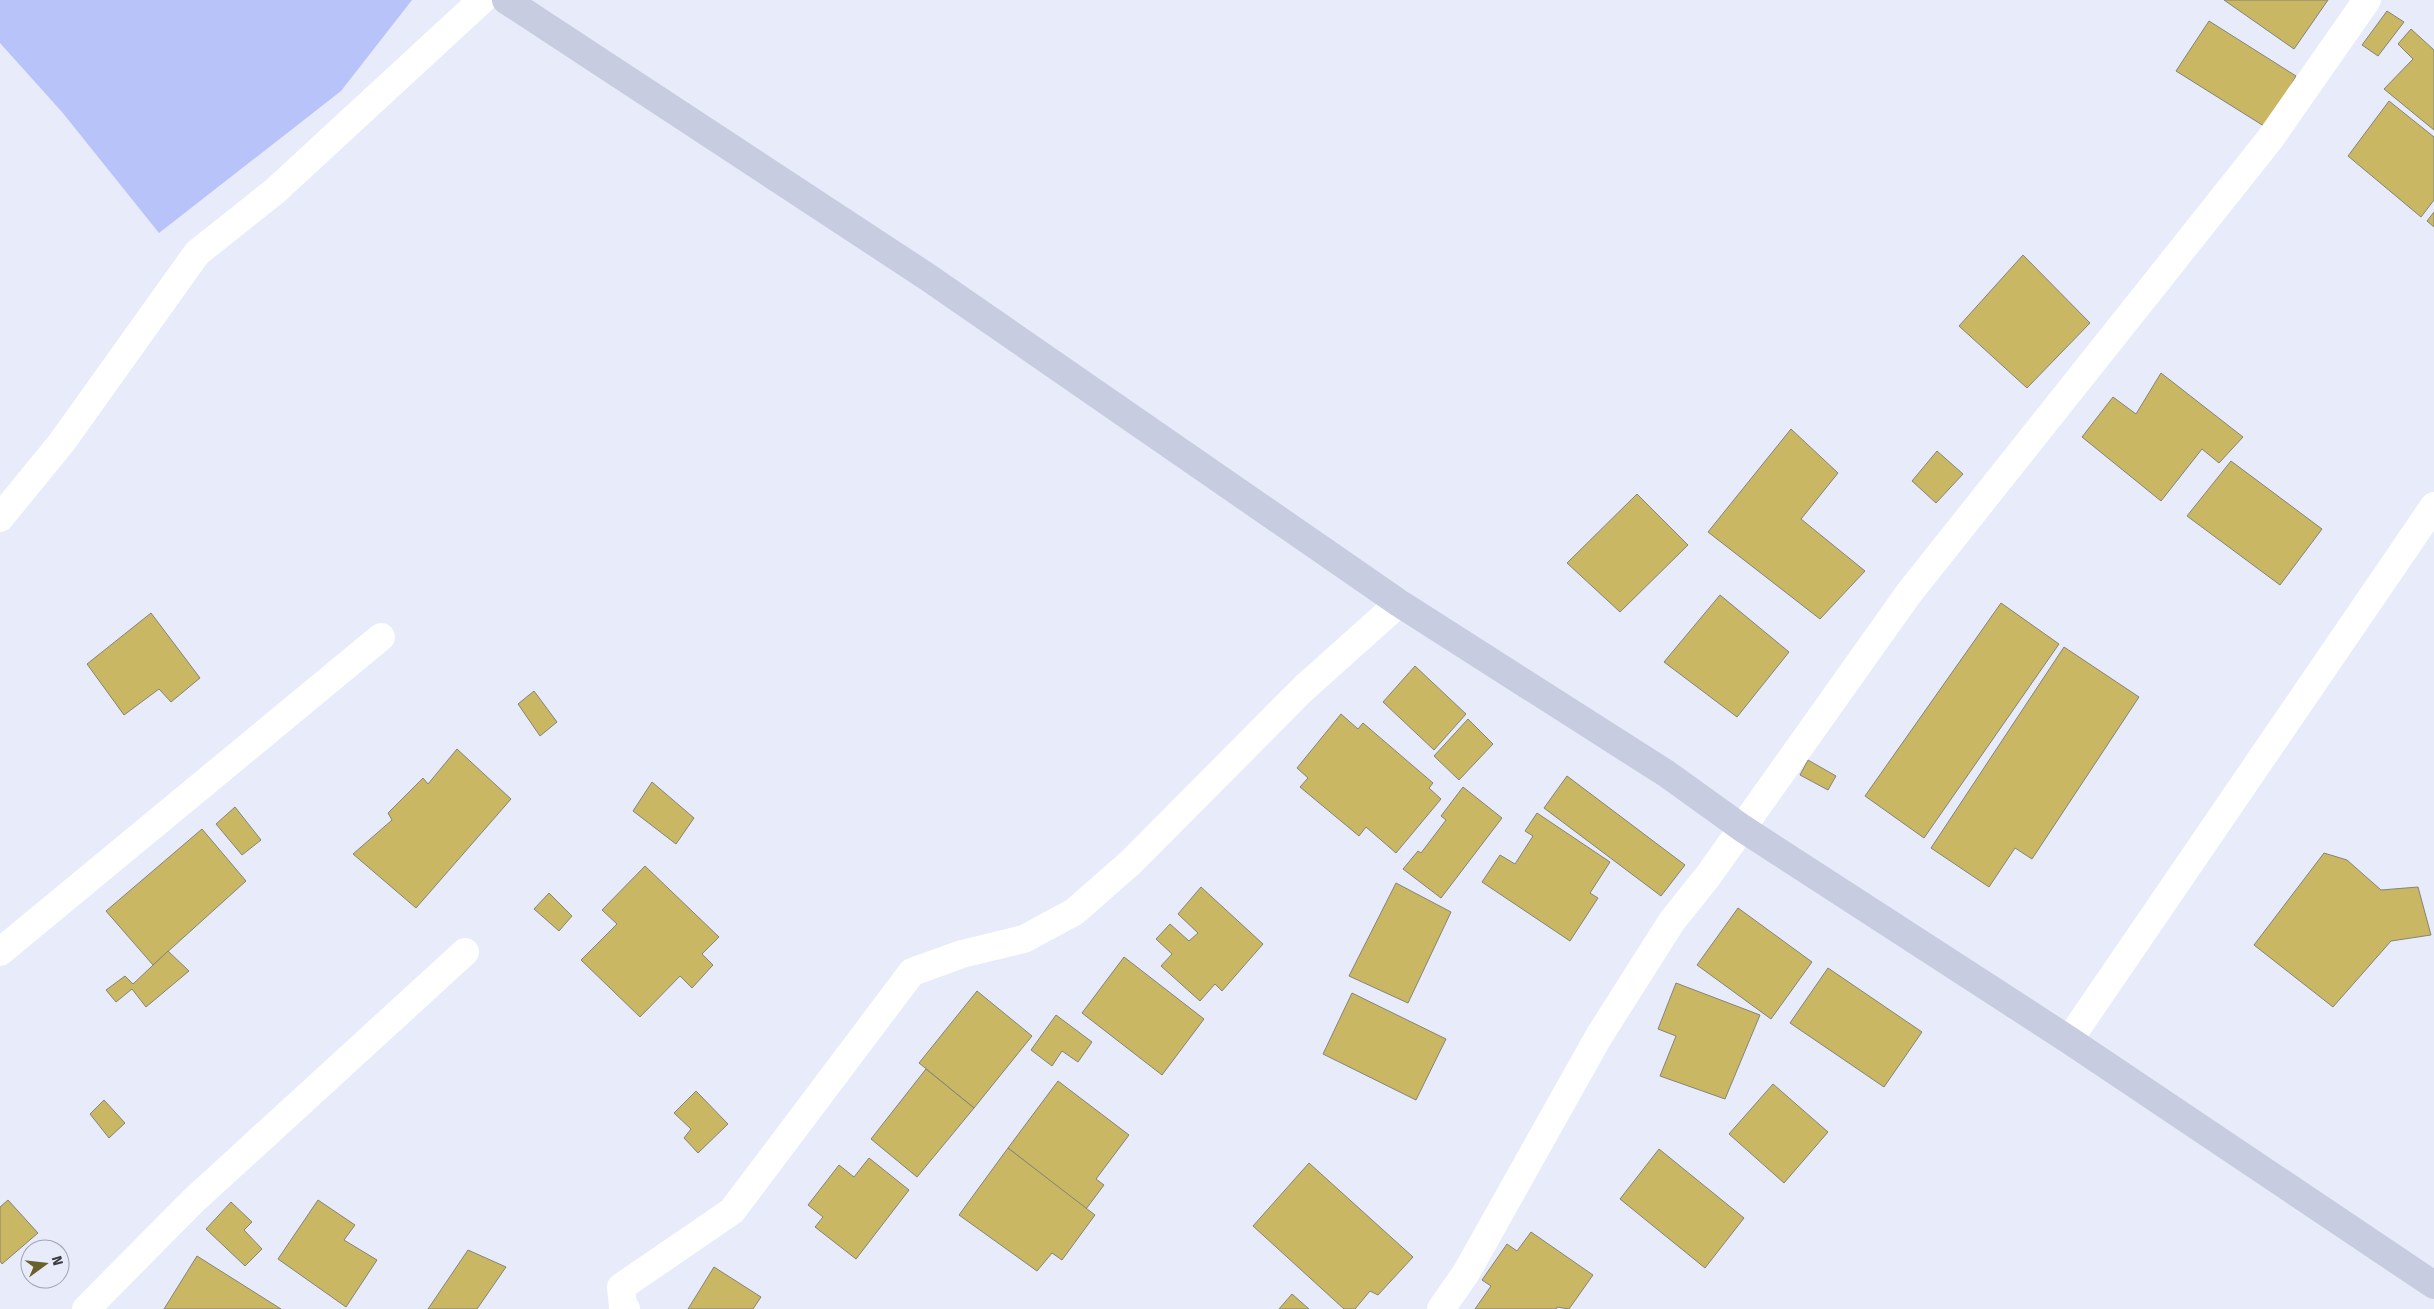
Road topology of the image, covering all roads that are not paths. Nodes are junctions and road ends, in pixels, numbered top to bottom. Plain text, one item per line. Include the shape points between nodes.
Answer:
1 (482, 0) edge
2 (506, 0) edge
3 (2366, 0) edge
4 (2434, 506) edge
5 (0, 518) edge
6 (1399, 603) junction
7 (381, 637) dead end
8 (1742, 828) junction
9 (0, 952) edge
10 (465, 952) dead end
11 (2069, 1040) junction
12 (2434, 1285) edge
13 (86, 1309) edge
14 (626, 1309) edge
15 (1441, 1309) edge

1 - 5 street via 275,191 197,253 62,442
2 - 6 main road via 926,276
3 - 8 street via 2270,139 1909,593
4 - 11 street
6 - 8 main road via 1667,774
6 - 14 street via 1304,688 1130,863 1074,912 1024,939 962,954 912,972 732,1211 621,1287
7 - 9 street
8 - 11 main road
8 - 15 street via 1672,921 1599,1036 1466,1273
10 - 13 street via 192,1200
11 - 12 main road

